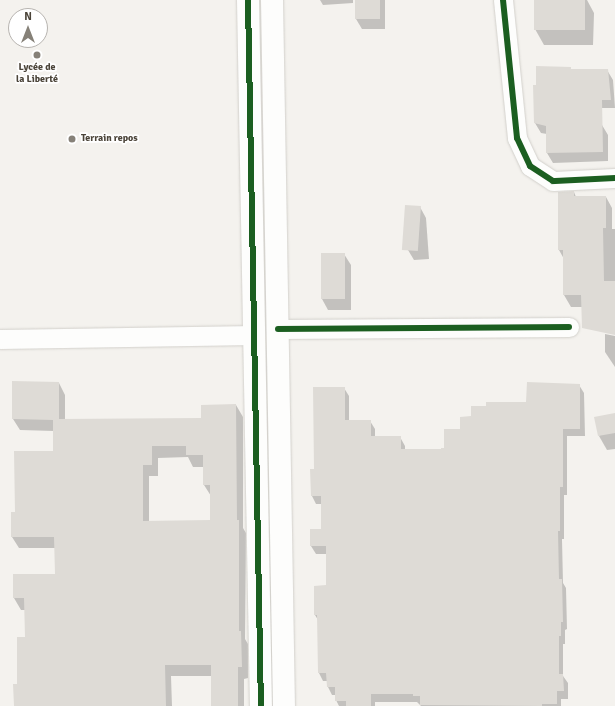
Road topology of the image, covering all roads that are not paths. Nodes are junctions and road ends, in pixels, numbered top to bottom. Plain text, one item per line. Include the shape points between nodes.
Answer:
1 (248, 0) edge
2 (272, 0) edge
3 (503, 0) edge
4 (615, 178) edge
5 (569, 327) dead end
6 (278, 329) junction
7 (255, 336) junction
8 (0, 339) edge
9 (261, 706) edge
10 (284, 706) edge

1 - 7 street
2 - 6 street
3 - 4 street via 517,138 530,166 553,180
5 - 6 street
6 - 10 street
7 - 8 street
7 - 9 street

